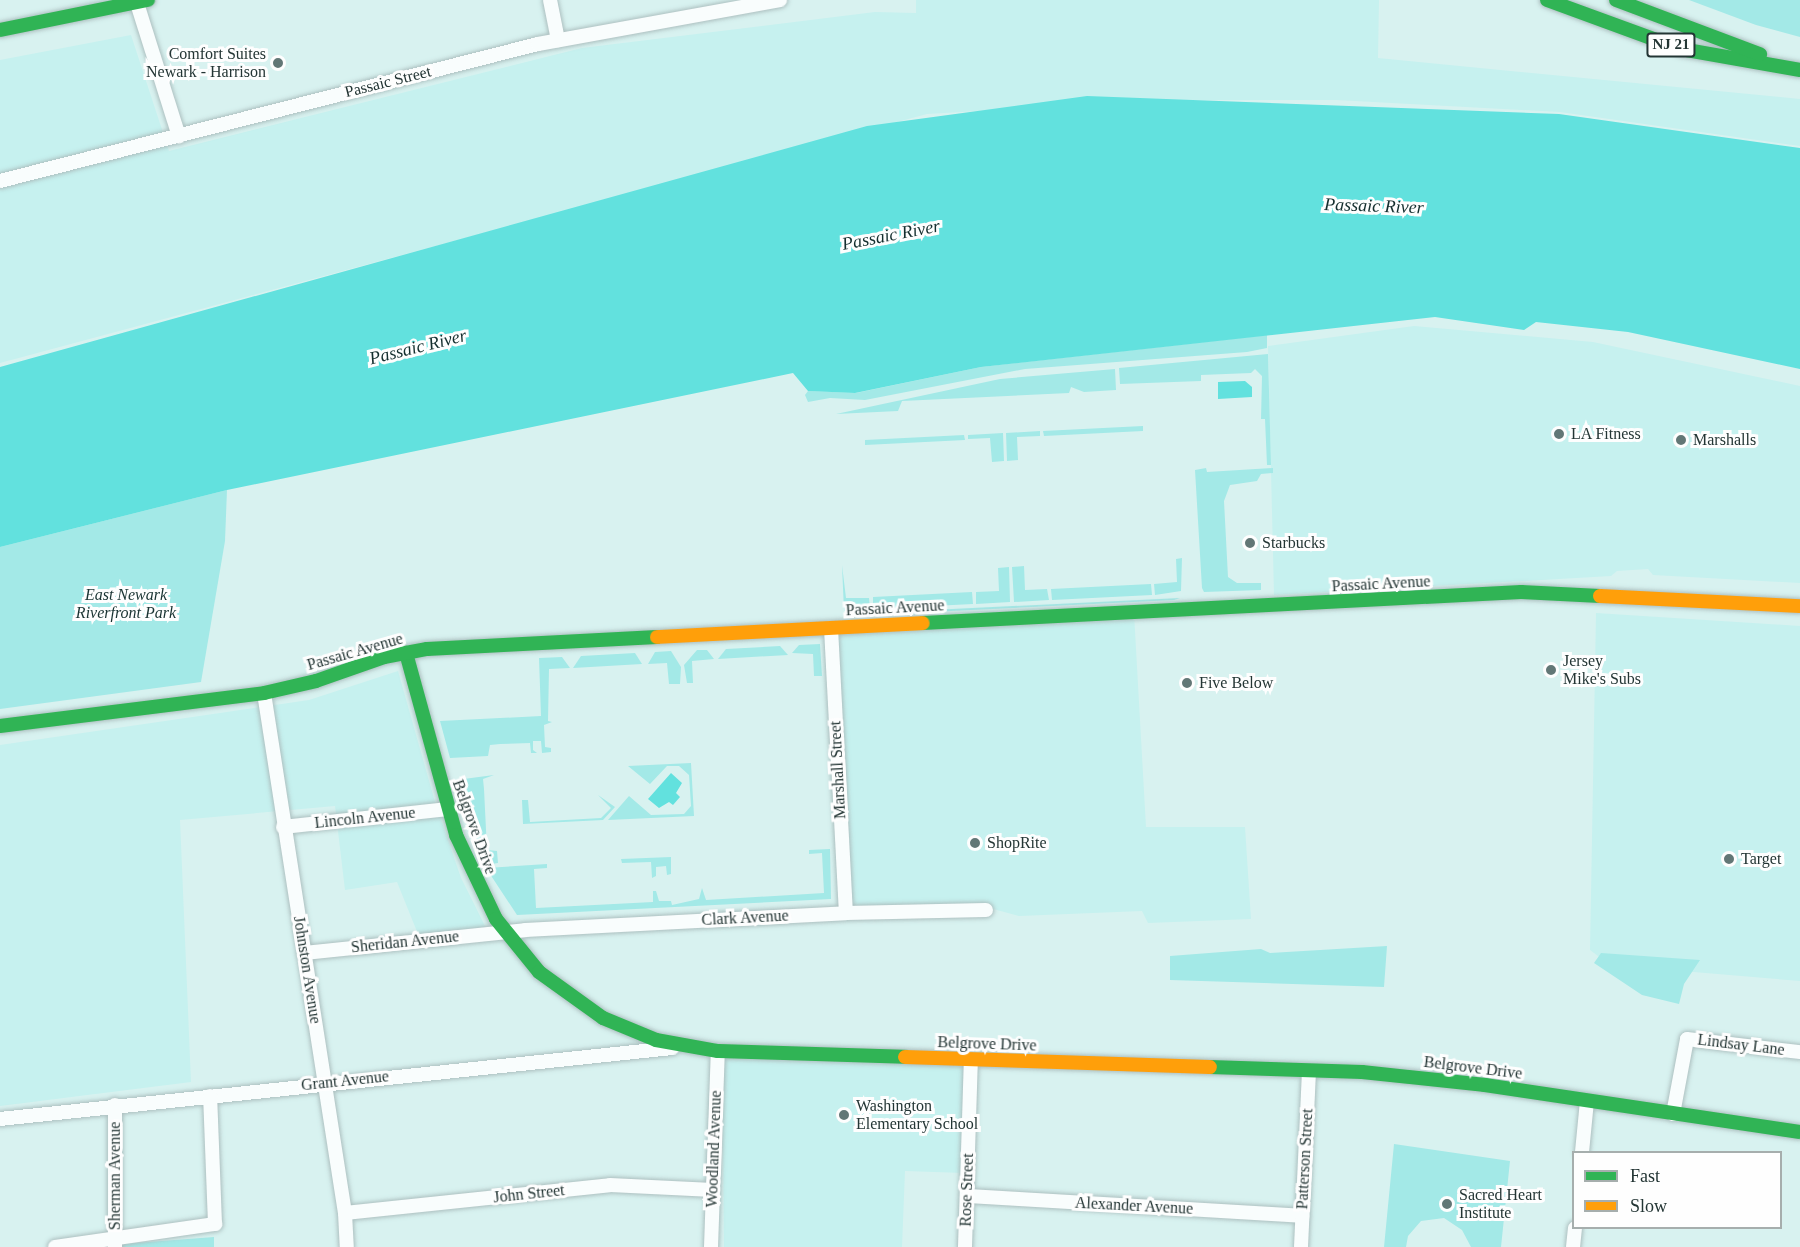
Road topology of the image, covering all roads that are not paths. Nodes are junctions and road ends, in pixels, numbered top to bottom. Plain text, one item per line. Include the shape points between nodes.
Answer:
1 (550, 0) edge
2 (780, 0) edge
3 (1616, 0) edge
4 (140, 1) edge
5 (1547, 1) edge
6 (0, 30) edge
7 (558, 40) junction
8 (1800, 64) edge
9 (1800, 70) edge
10 (179, 136) junction
11 (0, 181) edge
12 (1800, 606) edge
13 (831, 628) junction
14 (406, 653) junction
15 (264, 693) junction
16 (0, 726) edge
17 (448, 809) junction
18 (283, 827) junction
19 (986, 910) dead end
20 (846, 913) junction
21 (505, 932) junction
22 (304, 953) junction
23 (690, 1046) junction
24 (718, 1051) junction
25 (1800, 1052) edge
26 (972, 1060) junction
27 (1309, 1071) junction
28 (325, 1083) junction
29 (210, 1096) junction
30 (1587, 1101) junction
31 (115, 1106) junction
32 (1673, 1114) junction
33 (0, 1119) edge
34 (1800, 1132) edge
35 (1582, 1151) edge
36 (713, 1190) junction
37 (967, 1196) junction
38 (345, 1213) junction
39 (1302, 1216) junction
40 (1575, 1229) edge
41 (115, 1243) edge
42 (55, 1247) edge
43 (347, 1247) edge
44 (711, 1247) edge
45 (965, 1247) edge
46 (1301, 1247) edge
47 (1573, 1247) edge

1 - 7 street
2 - 7 street, Passaic Street
3 - 8 main road, NJ 21
4 - 6 main road
4 - 10 street
5 - 9 main road, NJ 21 via 1681,49
7 - 10 street, Passaic Street
10 - 11 street, Passaic Street
12 - 13 main road, Passaic Avenue via 1521,592
13 - 14 main road, Passaic Avenue
13 - 20 street, Marshall Street
14 - 15 main road, Passaic Avenue
14 - 17 main road, Belgrove Drive
15 - 16 main road, Passaic Avenue
15 - 18 street, Johnston Avenue
17 - 18 street, Lincoln Avenue
17 - 21 main road, Belgrove Drive via 481,892
18 - 22 street, Johnston Avenue
19 - 20 street, Clark Avenue
20 - 21 street, Clark Avenue
21 - 22 street, Sheridan Avenue
21 - 23 main road, Belgrove Drive via 539,972 603,1018 656,1040
22 - 28 street, Johnston Avenue
23 - 24 main road, Belgrove Drive
23 - 28 street, Grant Avenue
24 - 26 main road, Belgrove Drive
24 - 36 street, Woodland Avenue
25 - 32 street, Lindsay Lane via 1687,1039
26 - 27 main road, Belgrove Drive
26 - 37 street, Rose Street
27 - 30 main road, Belgrove Drive via 1485,1084
27 - 39 street, Patterson Street
28 - 29 street, Grant Avenue
28 - 38 street, Johnston Avenue
29 - 31 street, Grant Avenue
29 - 41 street via 215,1224
30 - 32 main road, Belgrove Drive
30 - 35 street
31 - 33 street, Grant Avenue
31 - 41 street, Sherman Avenue
32 - 34 main road, Belgrove Drive
36 - 38 street, John Street via 610,1185
36 - 44 street, Woodland Avenue
37 - 39 street, Alexander Avenue
37 - 45 street, Rose Street
38 - 43 street, Johnston Avenue
39 - 46 street, Patterson Street
40 - 47 street
41 - 42 street

